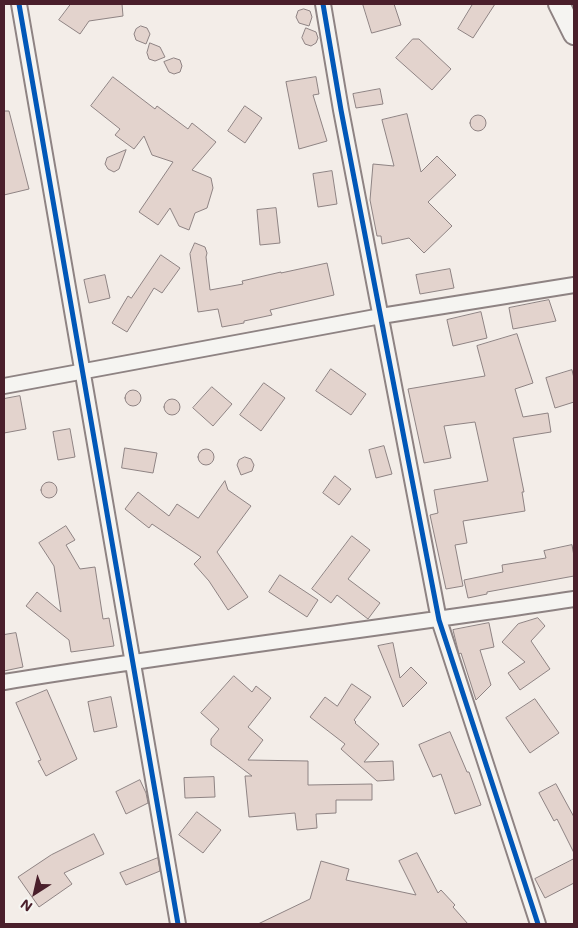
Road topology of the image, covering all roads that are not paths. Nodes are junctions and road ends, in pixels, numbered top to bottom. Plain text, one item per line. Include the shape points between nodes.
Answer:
1 (20, 4) edge
2 (322, 4) edge
3 (559, 4) edge
4 (574, 34) edge
5 (574, 285) edge
6 (381, 316) junction
7 (84, 372) junction
8 (4, 386) edge
9 (574, 599) edge
10 (439, 620) junction
11 (132, 661) junction
12 (4, 682) edge
13 (178, 924) edge
14 (538, 924) edge

1 - 7 street
2 - 6 street
3 - 4 main road
5 - 6 street
6 - 7 street
6 - 10 street
7 - 8 street
7 - 11 street
9 - 10 street
10 - 11 street
10 - 14 street
11 - 12 street
11 - 13 street

